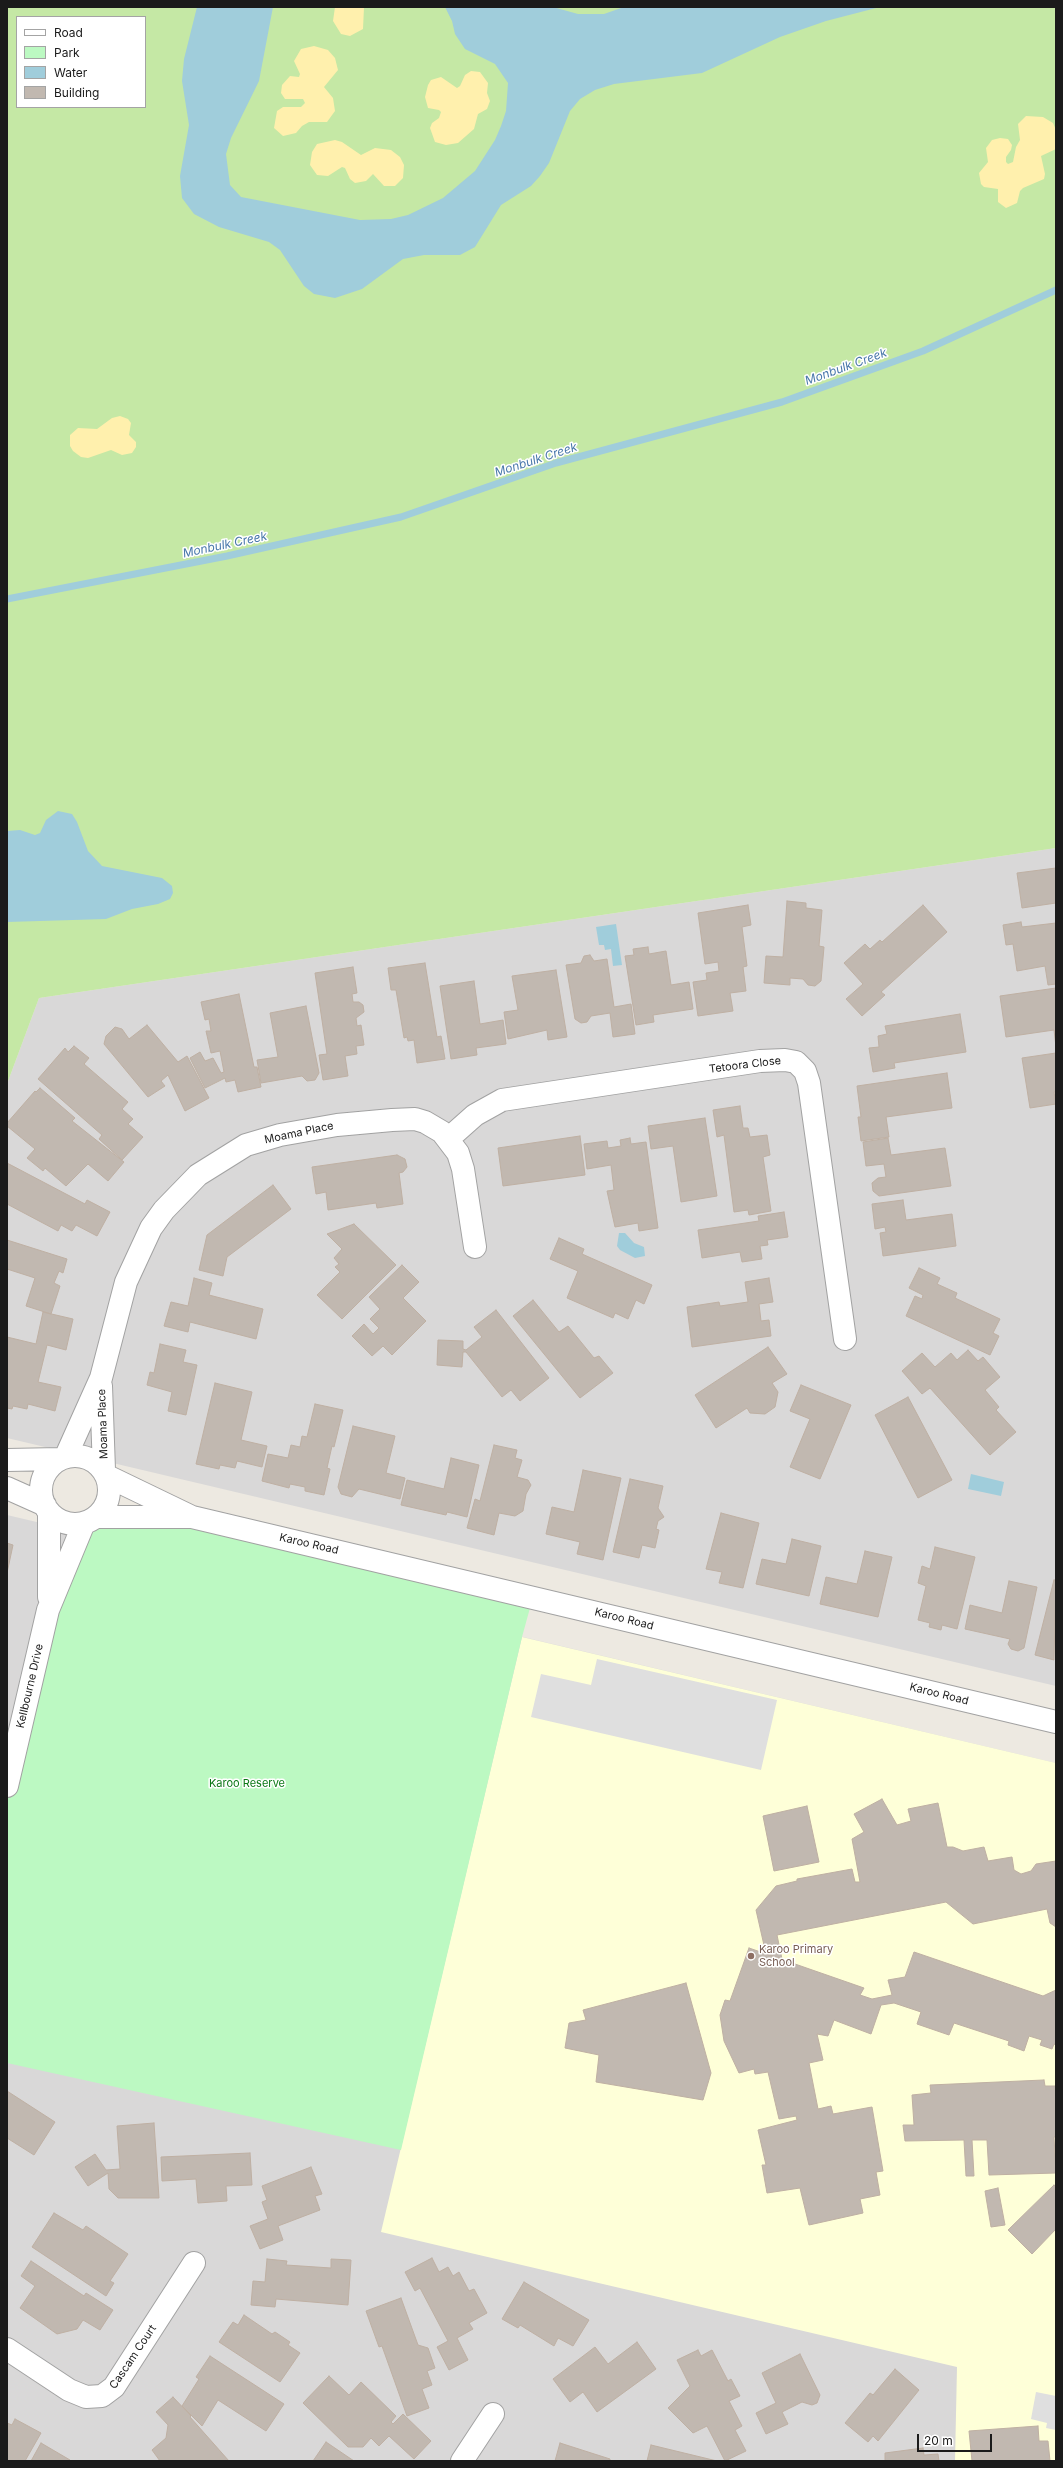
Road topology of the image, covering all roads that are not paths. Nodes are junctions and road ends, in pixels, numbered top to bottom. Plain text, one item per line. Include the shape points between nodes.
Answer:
1 (448, 1139) junction
2 (475, 1247) dead end
3 (845, 1339) dead end
4 (101, 1378) junction
5 (63, 1458) junction
6 (7, 1460) edge
7 (106, 1473) junction
8 (7, 1488) edge
9 (47, 1508) junction
10 (192, 1517) junction
11 (90, 1520) junction
12 (48, 1610) junction
13 (1056, 1722) edge
14 (7, 1786) edge
15 (194, 2263) dead end
16 (7, 2349) edge
17 (493, 2414) dead end
18 (462, 2461) edge

1 - 2 street, Moama Place via 458,1153 463,1169
1 - 3 street, Tetoora Close via 475,1115 502,1100 773,1060 796,1062 805,1071 809,1083
1 - 4 street, Moama Place via 434,1127 415,1119 330,1126 280,1135 246,1145 198,1175 164,1210 139,1251 120,1303
4 - 5 street, Moama Place
4 - 7 street, Moama Place
5 - 6 street
5 - 7 street via 87,1457
5 - 9 street via 47,1470 43,1479 41,1492
7 - 10 street, Karoo Road
7 - 11 street via 110,1494 103,1510
8 - 9 street
9 - 11 street via 65,1523
9 - 12 street, Kellbourne Drive via 51,1553
10 - 11 street, Karoo Road
10 - 13 street, Karoo Road
11 - 12 street, Kellbourne Drive
12 - 14 street, Kellbourne Drive
15 - 16 street, Cascam Court via 114,2387 102,2396 86,2397 69,2390
17 - 18 street

